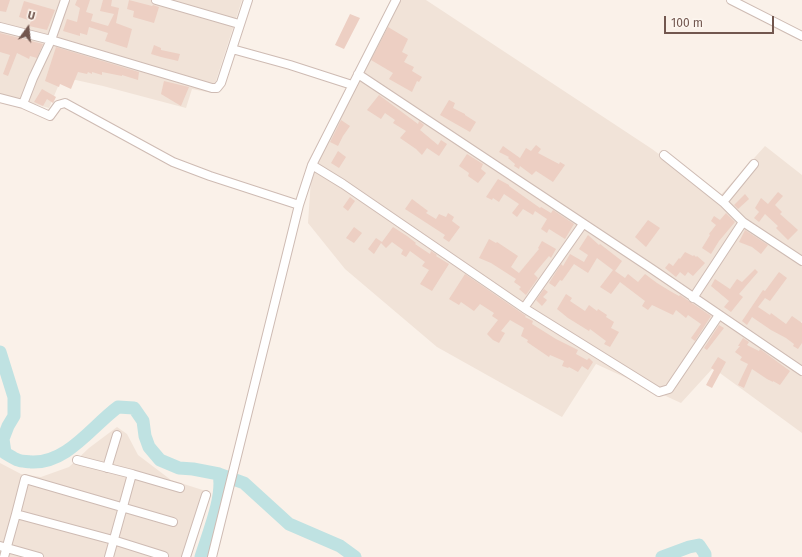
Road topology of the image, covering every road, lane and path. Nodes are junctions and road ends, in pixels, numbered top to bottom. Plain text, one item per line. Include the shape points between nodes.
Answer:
1 (65, 0) edge
2 (156, 0) edge
3 (248, 0) edge
4 (396, 0) edge
5 (731, 0) edge
6 (239, 24) junction
7 (0, 27) edge
8 (802, 36) edge
9 (51, 40) junction
10 (232, 49) junction
11 (358, 74) junction
12 (352, 85) junction
13 (0, 98) edge
14 (23, 104) junction
15 (664, 155) dead end
16 (754, 164) dead end
17 (312, 165) junction
18 (723, 202) junction
19 (299, 205) junction
20 (743, 222) junction
21 (583, 224) junction
22 (802, 261) edge
23 (693, 298) junction
24 (524, 308) junction
25 (719, 316) junction
26 (802, 372) edge
27 (117, 435) dead end
28 (77, 460) dead end
29 (107, 468) junction
30 (132, 474) junction
31 (180, 488) dead end
32 (206, 495) dead end
33 (122, 508) junction
34 (16, 514) junction
35 (173, 522) dead end
36 (113, 540) junction
37 (3, 547) edge
38 (164, 556) dead end
39 (4, 557) edge
40 (39, 557) edge
41 (109, 557) edge
42 (186, 557) edge
43 (212, 557) edge

1 - 9 street
2 - 6 street
3 - 6 street
4 - 11 street
5 - 8 street
6 - 10 street
7 - 9 street
9 - 10 street via 212,88 217,88 221,83
9 - 14 street
10 - 12 street
11 - 12 street
11 - 21 street
12 - 17 street
13 - 14 street
14 - 19 street via 50,116 58,105 66,103 173,162
15 - 18 street
16 - 18 street
17 - 19 street
17 - 24 street
18 - 20 street
19 - 43 street
20 - 22 street
20 - 23 street
21 - 23 street
21 - 24 street
23 - 25 street
24 - 25 street via 659,392 669,389
25 - 26 street
27 - 29 street
28 - 29 street
29 - 30 street
30 - 31 street
30 - 33 street
32 - 42 street
33 - 34 street via 25,479
33 - 35 street
33 - 36 street
34 - 36 street
34 - 37 street
36 - 38 street
36 - 41 street
37 - 39 street
37 - 40 street

